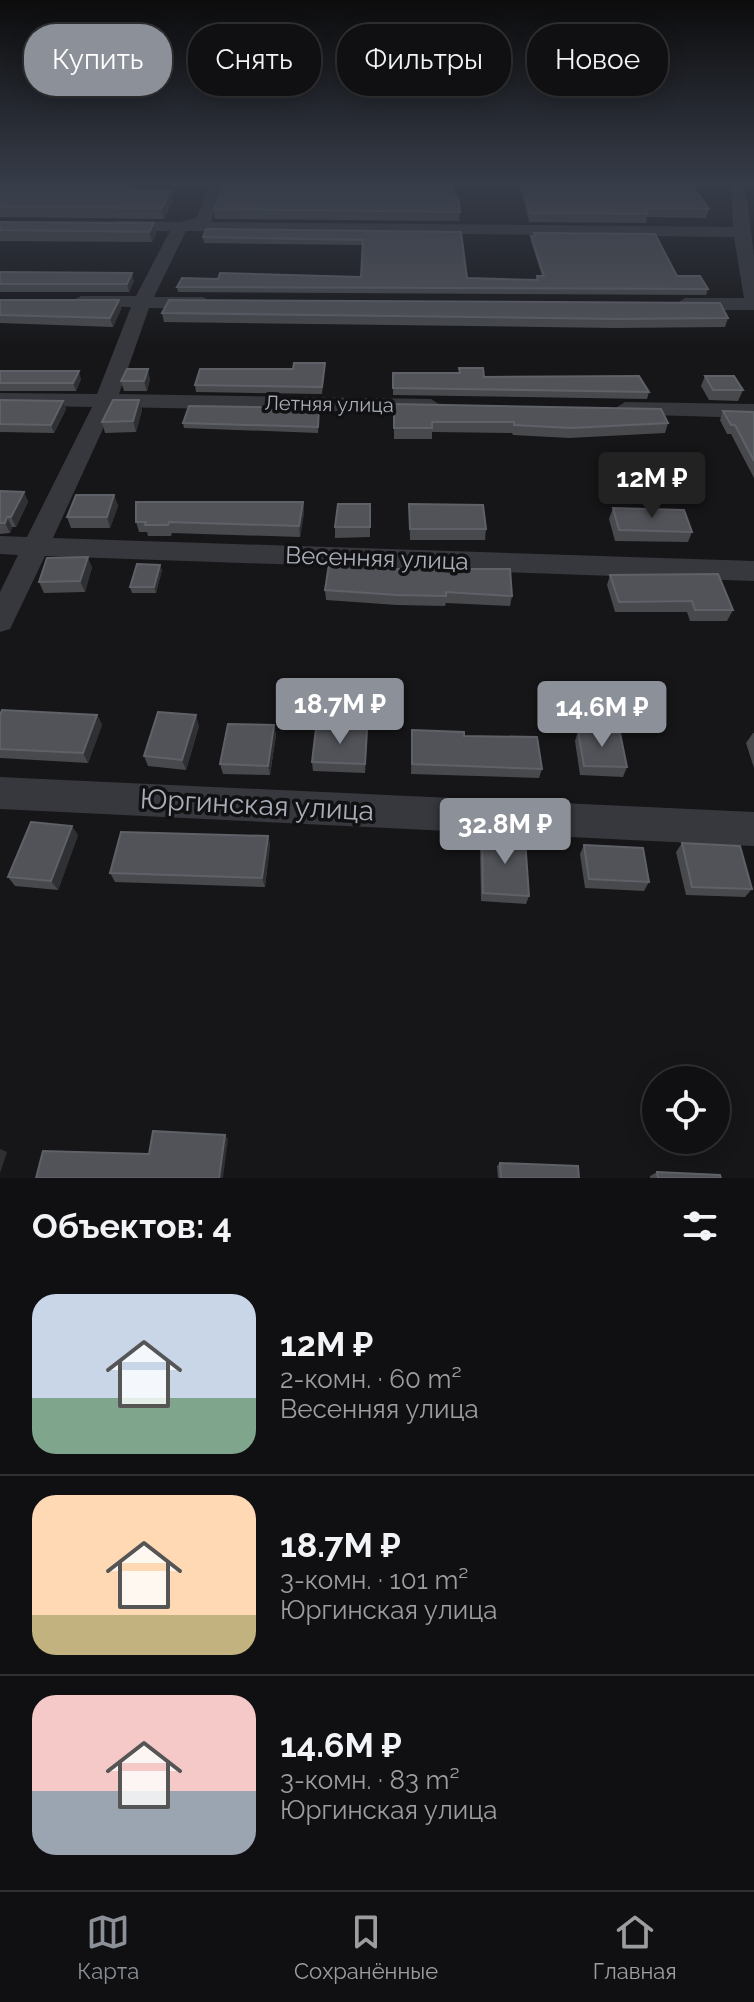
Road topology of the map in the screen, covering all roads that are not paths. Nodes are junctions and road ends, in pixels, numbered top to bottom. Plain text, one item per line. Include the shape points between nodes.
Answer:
1 (175, 238) edge
2 (742, 238) edge
3 (63, 301) edge
4 (142, 302) junction
5 (221, 303) edge
6 (754, 303) edge
7 (660, 304) edge
8 (0, 399) edge
9 (106, 400) junction
10 (454, 406) edge
11 (596, 408) edge
12 (754, 411) edge
13 (0, 545) edge
14 (36, 546) junction
15 (754, 571) edge
16 (0, 621) edge
17 (0, 793) edge
18 (754, 829) edge

1 - 4 street
2 - 6 street
3 - 4 street
4 - 5 street
4 - 9 street
6 - 7 street
8 - 9 street, Летняя улица
9 - 10 street, Летняя улица
9 - 14 street
11 - 12 street
13 - 14 street, Весенняя улица
14 - 15 street, Весенняя улица
14 - 16 street
17 - 18 street, Юргинская улица

